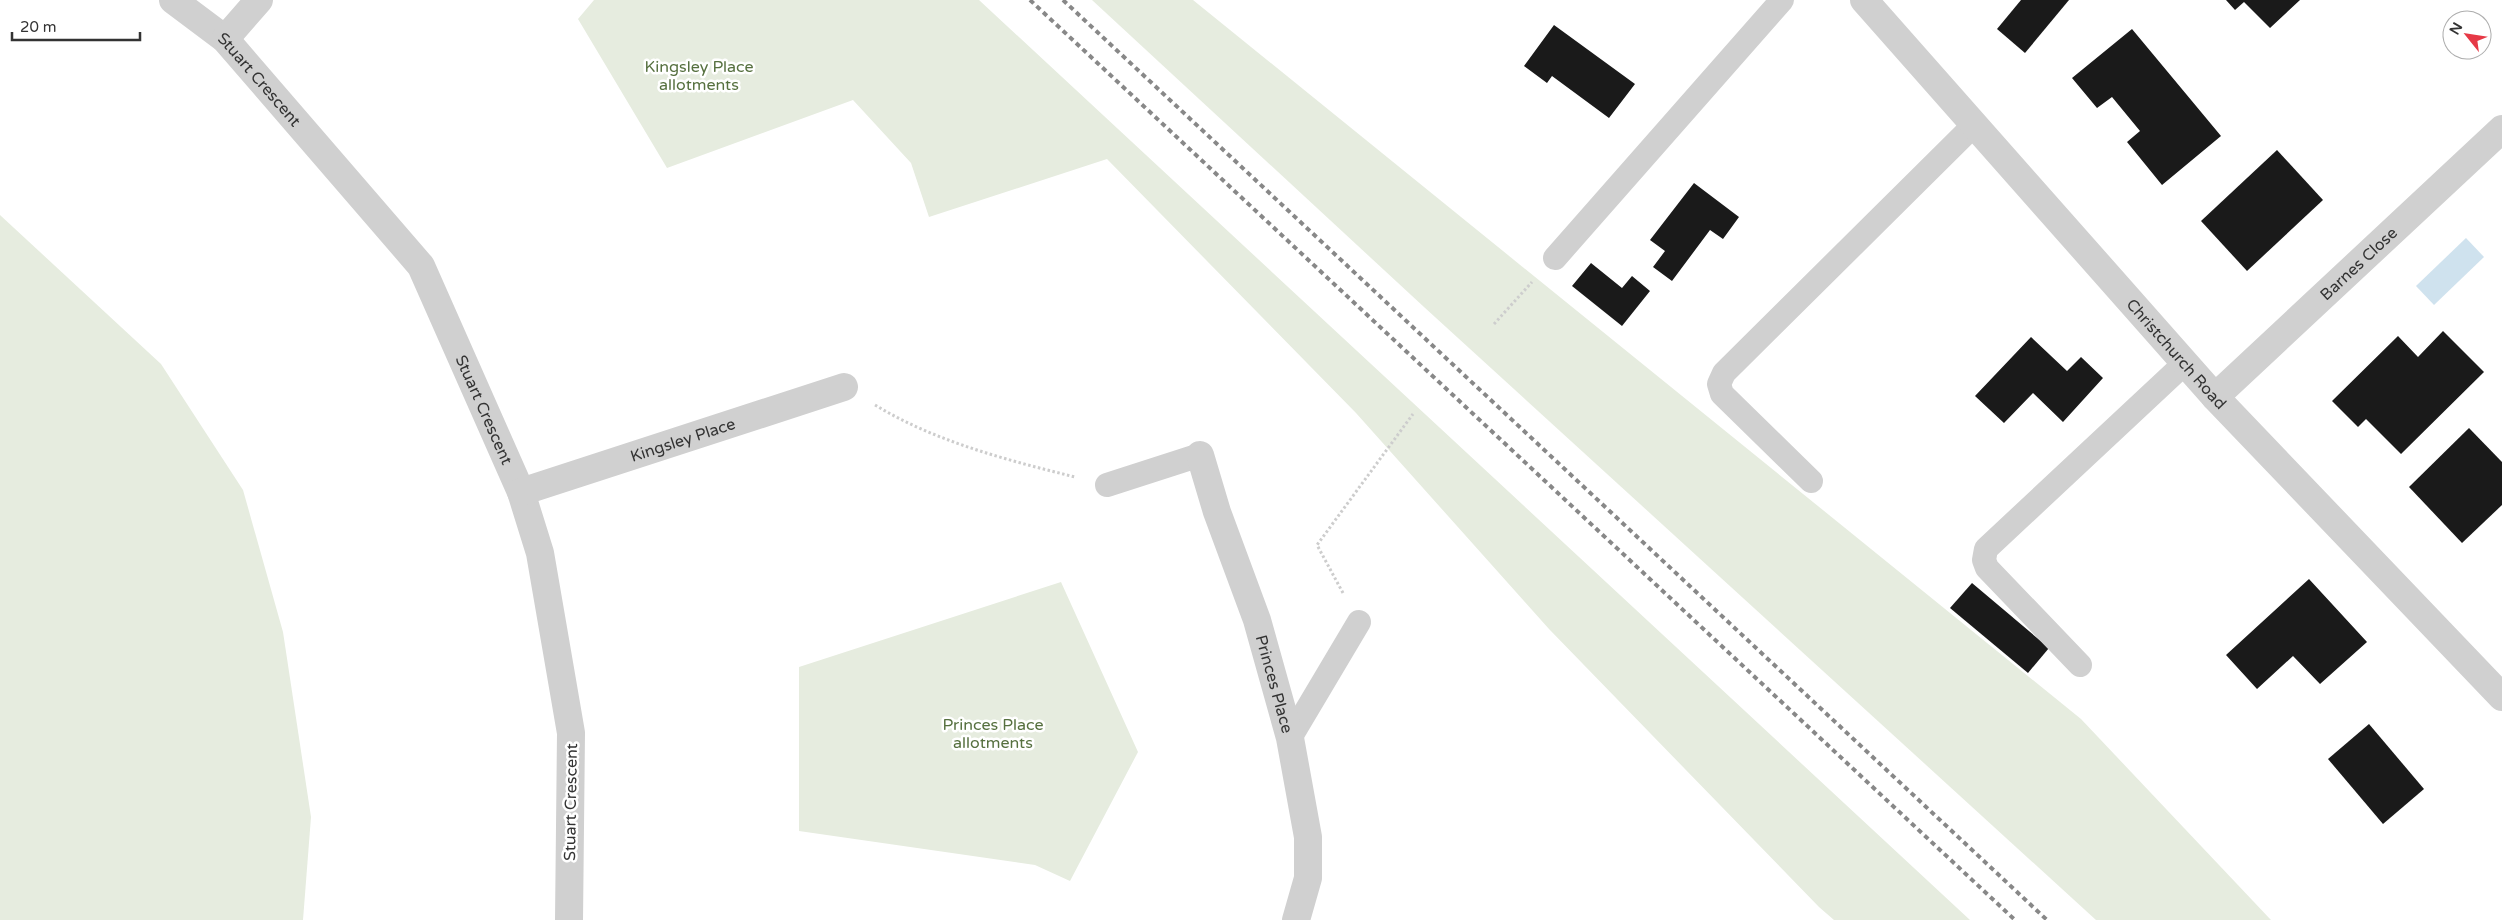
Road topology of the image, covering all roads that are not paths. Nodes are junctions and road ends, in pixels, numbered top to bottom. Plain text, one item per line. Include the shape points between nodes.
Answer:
1 (173, 0) edge
2 (259, 0) edge
3 (1782, 0) edge
4 (1870, 2) edge
5 (225, 39) junction
6 (1974, 125) junction
7 (2502, 129) edge
8 (1555, 258) road end
9 (2185, 363) junction
10 (844, 387) road end
11 (2215, 397) junction
12 (1200, 455) joint
13 (1811, 481) dead end
14 (1107, 485) road end
15 (521, 492) junction
16 (1360, 622) road end
17 (2080, 665) dead end
18 (2502, 697) edge
19 (1290, 738) junction
20 (569, 920) edge
21 (1296, 920) edge

1 - 5 street, Stuart Crescent
2 - 5 street
3 - 8 lane
4 - 6 street, Christchurch Road
5 - 15 street, Stuart Crescent via 421,266
6 - 9 street, Christchurch Road
6 - 13 lane via 1724,374 1719,384 1722,394
7 - 11 street, Barnes Close
9 - 11 street, Christchurch Road
9 - 17 lane via 1986,549 1984,560 1987,568
10 - 15 street, Kingsley Place
11 - 18 street, Christchurch Road
12 - 14 lane
12 - 19 street, Princes Place via 1217,512 1257,620
15 - 20 street, Stuart Crescent via 540,553 571,733
16 - 19 lane
19 - 21 street, Princes Place via 1308,837 1308,878

